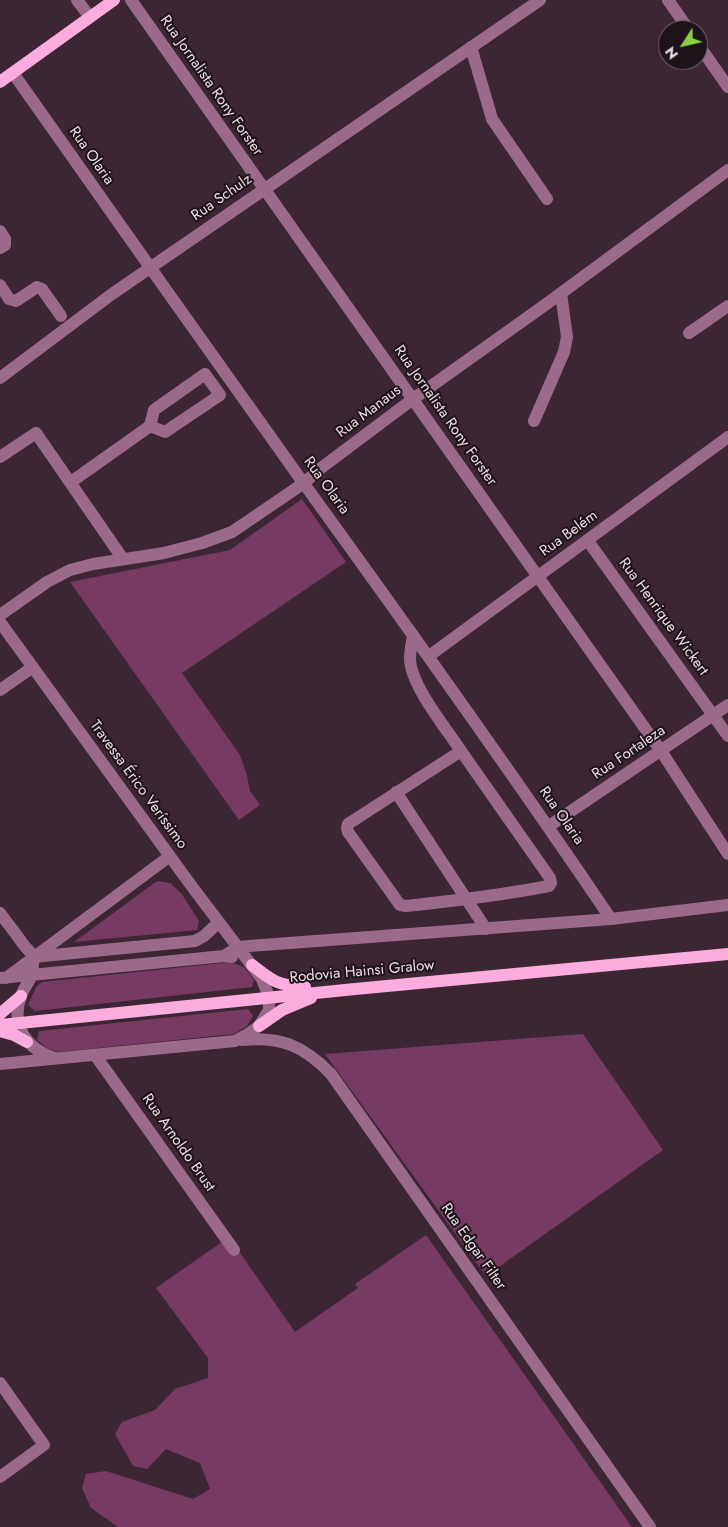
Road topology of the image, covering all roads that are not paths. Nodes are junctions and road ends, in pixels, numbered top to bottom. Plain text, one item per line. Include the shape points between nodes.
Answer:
1 (77, 0) edge
2 (114, 0) edge
3 (132, 0) edge
4 (540, 0) edge
5 (668, 0) edge
6 (90, 17) junction
7 (681, 20) edge
8 (471, 47) junction
9 (708, 58) edge
10 (12, 73) junction
11 (0, 82) edge
12 (728, 87) edge
13 (728, 170) edge
14 (264, 188) junction
15 (547, 198) dead end
16 (0, 231) edge
17 (0, 248) edge
18 (150, 269) junction
19 (0, 285) edge
20 (561, 293) junction
21 (728, 306) edge
22 (62, 316) dead end
23 (689, 333) dead end
24 (0, 378) edge
25 (413, 399) junction
26 (534, 421) dead end
27 (150, 426) junction
28 (728, 436) edge
29 (0, 457) edge
30 (71, 482) junction
31 (304, 483) junction
32 (588, 541) junction
33 (123, 559) junction
34 (539, 577) junction
35 (0, 615) edge
36 (0, 622) edge
37 (414, 635) junction
38 (429, 656) junction
39 (33, 667) junction
40 (0, 690) edge
41 (728, 705) edge
42 (713, 715) junction
43 (728, 736) edge
44 (461, 751) junction
45 (661, 751) junction
46 (396, 792) junction
47 (548, 826) junction
48 (728, 854) edge
49 (170, 856) junction
50 (467, 899) junction
51 (728, 905) edge
52 (0, 914) edge
53 (611, 919) junction
54 (218, 923) junction
55 (486, 929) junction
56 (238, 947) junction
57 (728, 954) edge
58 (224, 956) junction
59 (33, 957) junction
60 (252, 966) junction
61 (33, 975) junction
62 (3, 978) edge
63 (355, 989) junction
64 (21, 996) junction
65 (269, 997) junction
66 (0, 1014) edge
67 (20, 1023) junction
68 (0, 1024) edge
69 (259, 1026) junction
70 (0, 1031) edge
71 (235, 1041) junction
72 (27, 1042) junction
73 (95, 1055) junction
74 (57, 1059) junction
75 (0, 1064) edge
76 (234, 1250) dead end
77 (0, 1383) edge
78 (0, 1477) edge
79 (650, 1527) edge

1 - 6 street
2 - 6 main road
3 - 14 street, Rua Jornalista Rony Forster
4 - 8 street, Rua Schulz
5 - 7 street
6 - 10 main road
8 - 14 street, Rua Schulz
8 - 15 street via 492,119
9 - 12 street
10 - 11 main road
10 - 18 street, Rua Olaria
13 - 20 street, Rua Manaus
14 - 18 street, Rua Schulz
14 - 25 street, Rua Jornalista Rony Forster
16 - 17 street via 5,245
18 - 24 street, Rua Schulz via 96,305
18 - 31 street, Rua Olaria
19 - 22 street via 9,299 16,301 37,287 42,289
20 - 25 street, Rua Manaus
20 - 26 street via 567,337 564,352
21 - 23 street
25 - 31 street, Rua Manaus
25 - 34 street, Rua Jornalista Rony Forster
27 - 27 street via 164,432 220,396 206,374 154,410
27 - 30 street
28 - 32 street, Rua Belém
29 - 30 street via 36,433
30 - 33 street
31 - 33 street, Rua Manaus via 232,532 164,553
31 - 37 street, Rua Olaria
32 - 34 street, Rua Belém
32 - 42 street, Rua Henrique Wickert
33 - 35 street, Rua Manaus via 70,570
34 - 38 street, Rua Belém
34 - 45 street, Rua Jornalista Rony Forster
36 - 39 street, Travessa Érico Veríssimo
37 - 38 street, Rua Olaria
37 - 44 street via 410,659 414,677
38 - 47 street, Rua Olaria
39 - 40 street
39 - 49 street, Travessa Érico Veríssimo
41 - 42 street, Rua Fortaleza
42 - 43 street, Rua Henrique Wickert
42 - 45 street, Rua Fortaleza
44 - 46 street
44 - 50 street via 551,883 549,886
45 - 47 street, Rua Fortaleza
45 - 48 street, Rua Jornalista Rony Forster
46 - 50 street
46 - 50 street via 348,824 348,832 400,905
47 - 53 street, Rua Olaria
49 - 54 street, Travessa Érico Veríssimo
49 - 59 street
50 - 55 street
51 - 53 street
52 - 59 street
53 - 55 street
54 - 56 street, Travessa Érico Veríssimo
54 - 59 street via 195,941
55 - 56 street
56 - 58 street
56 - 60 street, Travessa Érico Veríssimo
57 - 63 main road, Rodovia Hainsi Gralow
58 - 60 street via 241,959
58 - 61 street
59 - 61 street
59 - 62 street
60 - 63 main road via 288,987
60 - 65 street, Travessa Érico Veríssimo via 262,979
61 - 62 street
61 - 64 street
63 - 65 main road, Rodovia Hainsi Gralow
63 - 69 main road via 298,1003
64 - 66 main road
64 - 67 street via 18,1009
65 - 67 main road, Rodovia Hainsi Gralow
65 - 69 street via 269,1010
67 - 68 main road, Rodovia Hainsi Gralow
67 - 72 street
69 - 71 street
70 - 72 main road
71 - 73 street, Rua Edgar Filter
71 - 79 street, Rua Edgar Filter via 279,1040 305,1052 331,1074
72 - 74 street via 46,1056
73 - 74 street, Rua Edgar Filter
73 - 76 street, Rua Arnoldo Brust
74 - 75 street, Rua Edgar Filter
77 - 78 street via 44,1445

